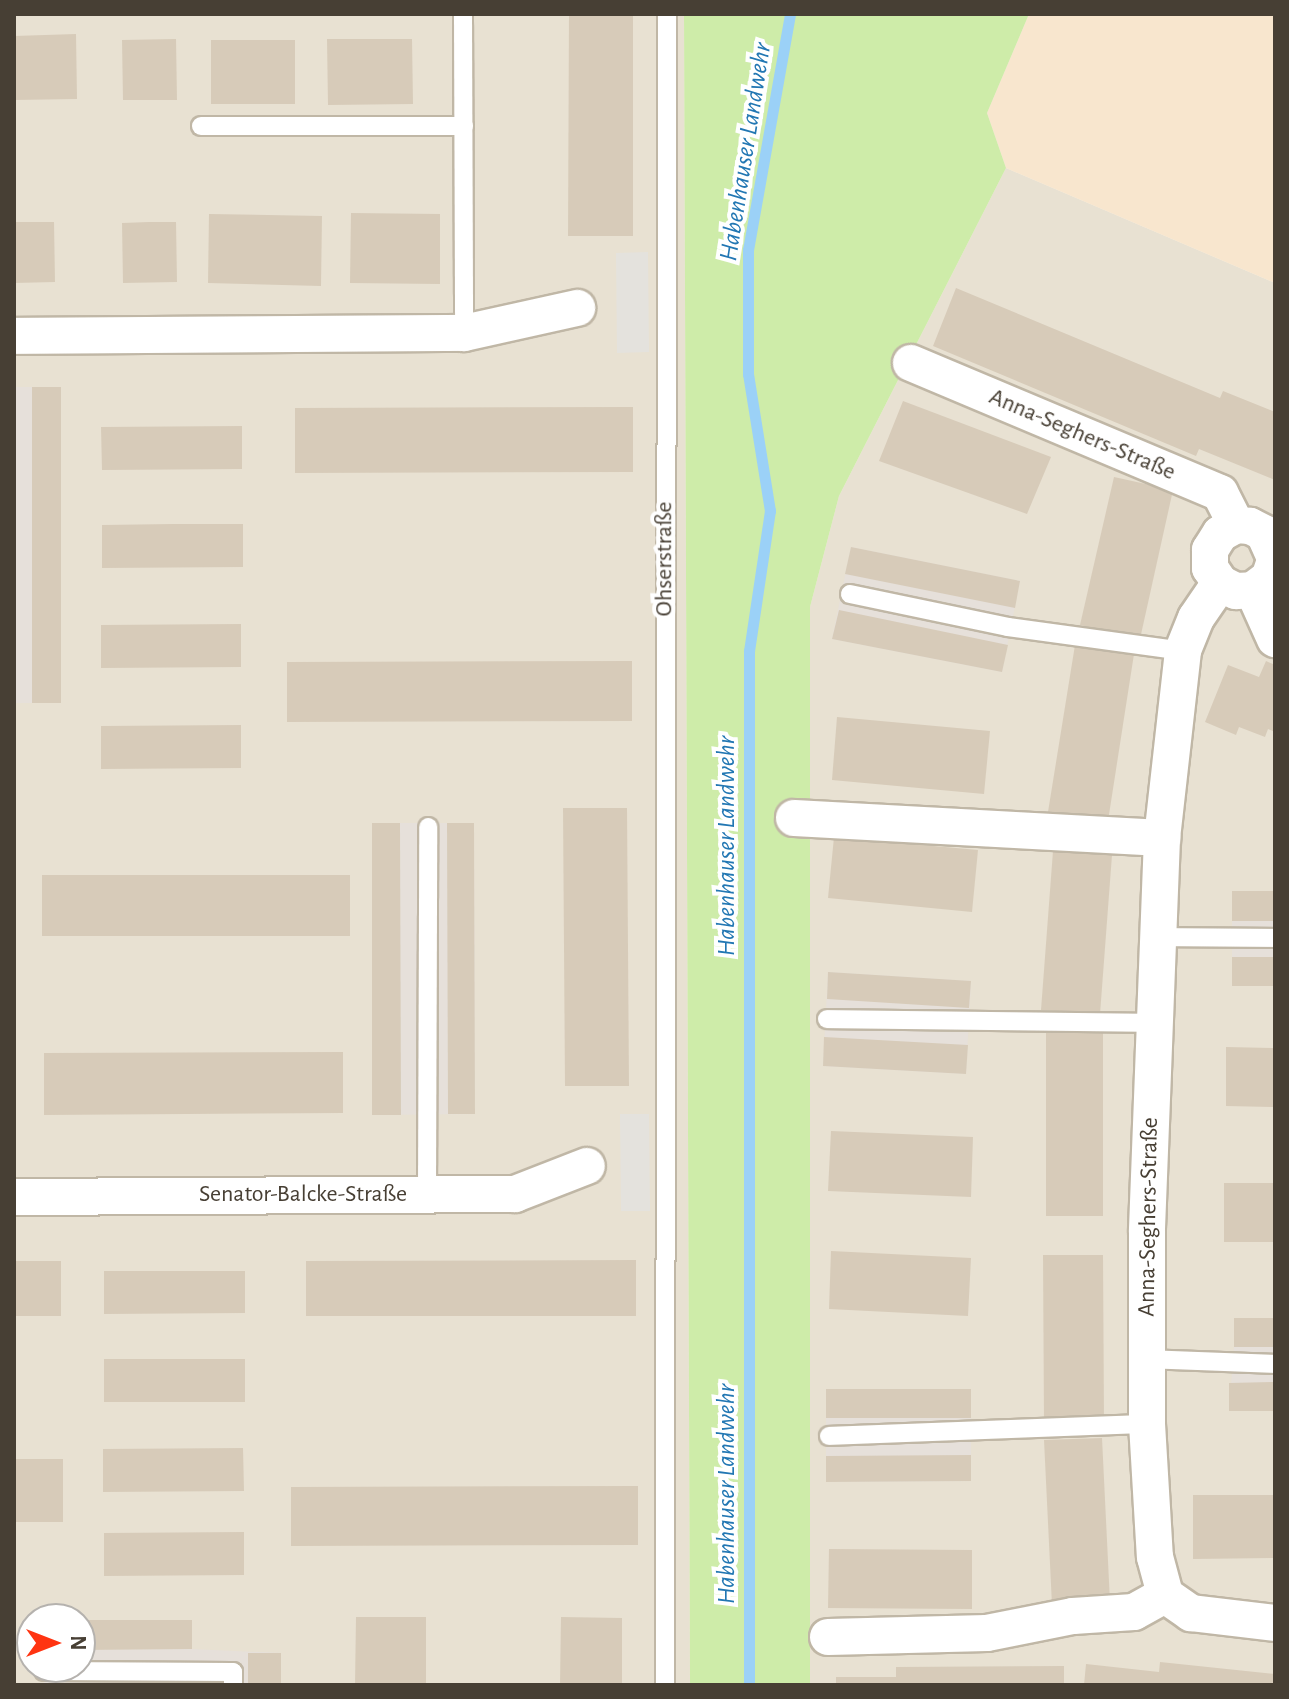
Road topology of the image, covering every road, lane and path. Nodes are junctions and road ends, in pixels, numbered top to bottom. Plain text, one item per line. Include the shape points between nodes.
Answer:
1 (463, 14) edge
2 (667, 14) edge
3 (201, 126) dead end
4 (464, 126) junction
5 (577, 308) dead end
6 (464, 333) junction
7 (14, 336) edge
8 (911, 363) dead end
9 (1236, 525) junction
10 (1275, 560) edge
11 (1236, 586) junction
12 (850, 594) dead end
13 (1275, 639) edge
14 (1183, 651) junction
15 (794, 818) dead end
16 (428, 827) dead end
17 (1162, 838) junction
18 (1157, 937) junction
19 (1275, 938) edge
20 (827, 1019) dead end
21 (1154, 1023) junction
22 (587, 1166) dead end
23 (427, 1195) junction
24 (14, 1197) edge
25 (1147, 1359) junction
26 (1275, 1364) edge
27 (1147, 1424) junction
28 (829, 1436) dead end
29 (1165, 1595) junction
30 (1275, 1623) edge
31 (828, 1637) dead end
32 (96, 1671) edge
33 (233, 1685) edge
34 (665, 1685) edge

1 - 4 lane
2 - 34 lane, Ohserstraße
3 - 4 lane
4 - 6 lane
5 - 6 street
6 - 7 street
8 - 9 street, Anna-Seghers-Straße via 1220,493
9 - 10 street, Anna-Seghers-Straße via 1264,533
9 - 11 street via 1220,534 1210,550 1210,568
10 - 11 street, Anna-Seghers-Straße via 1269,578
11 - 13 street
11 - 14 street, Anna-Seghers-Straße via 1196,618
12 - 14 lane via 1008,627
14 - 17 street, Anna-Seghers-Straße
15 - 17 street
16 - 23 lane
17 - 18 street, Anna-Seghers-Straße
18 - 19 lane
18 - 21 street, Anna-Seghers-Straße
20 - 21 lane
21 - 25 street, Anna-Seghers-Straße
22 - 23 street, Senator-Balcke-Straße via 515,1194
23 - 24 street, Senator-Balcke-Straße
25 - 26 lane
25 - 27 street, Anna-Seghers-Straße
27 - 28 lane
27 - 29 street, Anna-Seghers-Straße via 1155,1557
29 - 30 street via 1191,1613
29 - 31 street via 1134,1612 1073,1616 987,1633
32 - 33 lane via 233,1672

